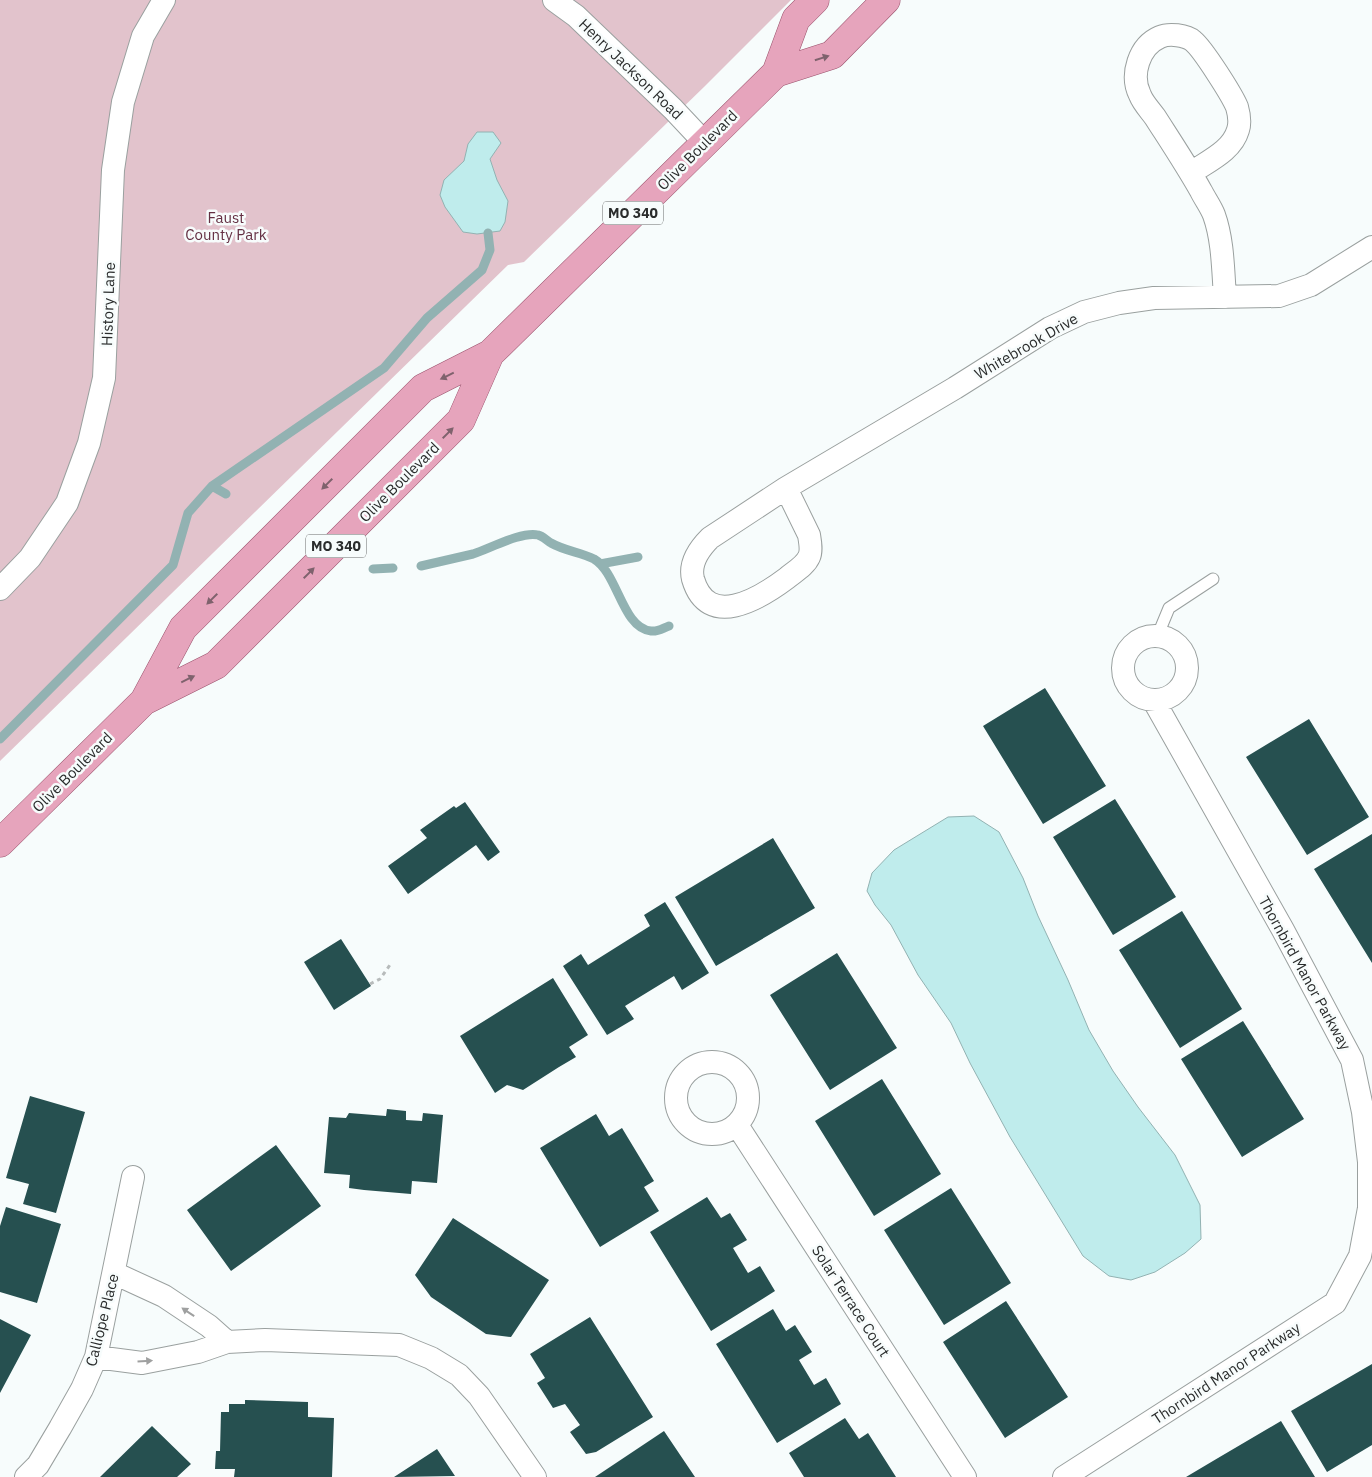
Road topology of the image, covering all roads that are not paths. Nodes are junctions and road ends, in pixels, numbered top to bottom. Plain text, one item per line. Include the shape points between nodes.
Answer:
1 (164, 0) edge
2 (554, 0) edge
3 (815, 0) edge
4 (886, 0) edge
5 (776, 73) junction
6 (704, 142) junction
7 (1191, 173) junction
8 (1372, 247) edge
9 (1224, 297) junction
10 (490, 354) junction
11 (786, 488) junction
12 (1213, 580) dead end
13 (0, 588) edge
14 (1157, 636) junction
15 (144, 701) junction
16 (1154, 701) junction
17 (0, 843) edge
18 (737, 1125) dead end
19 (133, 1177) dead end
20 (114, 1272) junction
21 (227, 1342) junction
22 (96, 1357) junction
23 (26, 1477) edge
24 (535, 1477) edge
25 (965, 1477) edge
26 (1064, 1477) edge

1 - 13 street, History Lane via 143,36 123,102 113,170 104,378 88,443 67,503 30,558
2 - 6 street, Henry Jackson Road via 590,29
3 - 5 main road, Olive Boulevard / MO 340 via 796,18
5 -> 4 main road, Olive Boulevard / MO 340 via 832,55
5 - 6 main road, Olive Boulevard / MO 340
6 - 10 main road, Olive Boulevard / MO 340
7 - 7 street via 1139,94 1138,64 1143,52 1162,36 1175,35 1192,40 1203,52 1237,108 1239,125 1234,139 1226,149
7 - 9 street via 1214,214 1221,245
8 - 9 street, Whitebrook Drive via 1311,285 1279,296
9 - 11 street, Whitebrook Drive via 1154,298 1084,312 1050,328
10 -> 15 main road, Olive Boulevard / MO 340 via 422,388 281,529 183,628
15 -> 10 main road, Olive Boulevard / MO 340 via 216,665 412,470 461,420
11 - 11 street, Whitebrook Drive via 722,529 701,547 694,559 692,573 696,591 706,600 718,607 746,603 775,587 806,562 811,543
12 - 14 lane via 1169,608
14 - 16 street via 1174,642 1181,650 1187,669 1185,679 1173,695
14 - 16 street via 1133,644 1123,663 1126,685 1143,699
15 - 17 main road, Olive Boulevard / MO 340
16 - 26 street, Thornbird Manor Parkway via 1352,1060 1369,1162 1368,1208 1360,1256 1335,1303
18 - 25 street, Solar Terrace Court
19 - 20 street, Calliope Place
21 -> 20 street via 164,1296
20 - 22 street, Calliope Place
22 -> 21 street via 142,1363 198,1352
21 - 24 street via 265,1340 399,1345 424,1355 459,1375 479,1396
22 - 23 street, Calliope Place via 60,1428 38,1465

